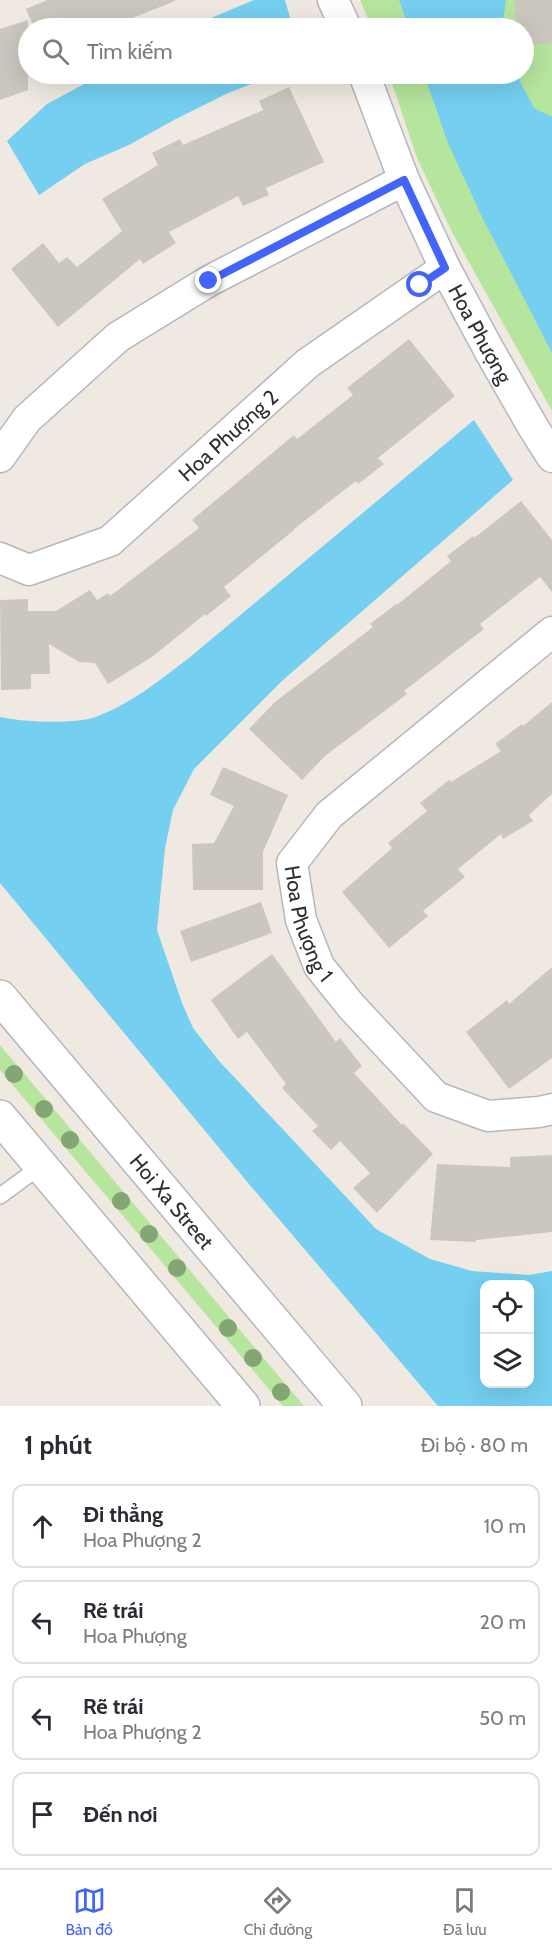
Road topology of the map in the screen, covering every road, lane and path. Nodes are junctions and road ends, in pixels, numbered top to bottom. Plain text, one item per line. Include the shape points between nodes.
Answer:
1 (333, 0) edge
2 (341, 18) edge
3 (368, 84) edge
4 (404, 180) junction
5 (445, 268) junction
6 (552, 457) edge
7 (0, 458) edge
8 (0, 558) edge
9 (552, 632) edge
10 (0, 997) edge
11 (552, 1109) edge
12 (0, 1118) edge
13 (41, 1166) junction
14 (0, 1196) edge
15 (243, 1406) edge
16 (345, 1406) edge

1 - 2 street
3 - 4 street, Hoa Phượng
4 - 5 street, Hoa Phượng
4 - 7 street via 209,281 118,337 27,419
5 - 6 street, Hoa Phượng
5 - 8 street, Hoa Phượng 2 via 308,363 110,541 28,570
9 - 11 street, Hoa Phượng 1 via 329,815 292,863 301,920 319,966 435,1097 488,1116
10 - 16 main road, Hoi Xa Street
12 - 13 main road
13 - 14 lane
13 - 15 main road

